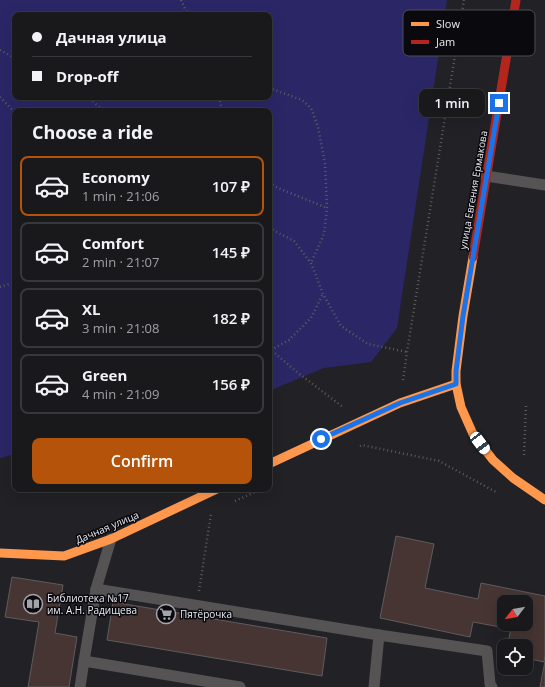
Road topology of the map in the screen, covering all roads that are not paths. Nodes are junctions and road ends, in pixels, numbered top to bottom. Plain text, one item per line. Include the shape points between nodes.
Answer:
1 (516, 0) edge
2 (514, 10) edge
3 (506, 56) edge
4 (486, 176) junction
5 (545, 185) edge
6 (456, 384) junction
7 (272, 463) edge
8 (211, 492) edge
9 (545, 500) edge
10 (111, 540) junction
11 (0, 553) edge
12 (96, 589) junction
13 (379, 635) junction
14 (84, 661) junction
15 (80, 687) edge
16 (240, 687) edge
17 (374, 687) edge
18 (492, 687) edge

1 - 2 main road, улица Евгения Ермакова
3 - 4 main road, улица Евгения Ермакова
4 - 5 lane
4 - 6 main road, улица Евгения Ермакова via 463,316
6 - 7 main road via 400,403
6 - 9 main road, улица Евгения Ермакова via 473,434 493,460
8 - 10 main road, Дачная улица
10 - 11 main road, Дачная улица via 64,556
10 - 12 lane
12 - 13 lane
12 - 14 lane
13 - 17 lane
13 - 18 lane via 487,651
14 - 15 lane
14 - 16 lane

